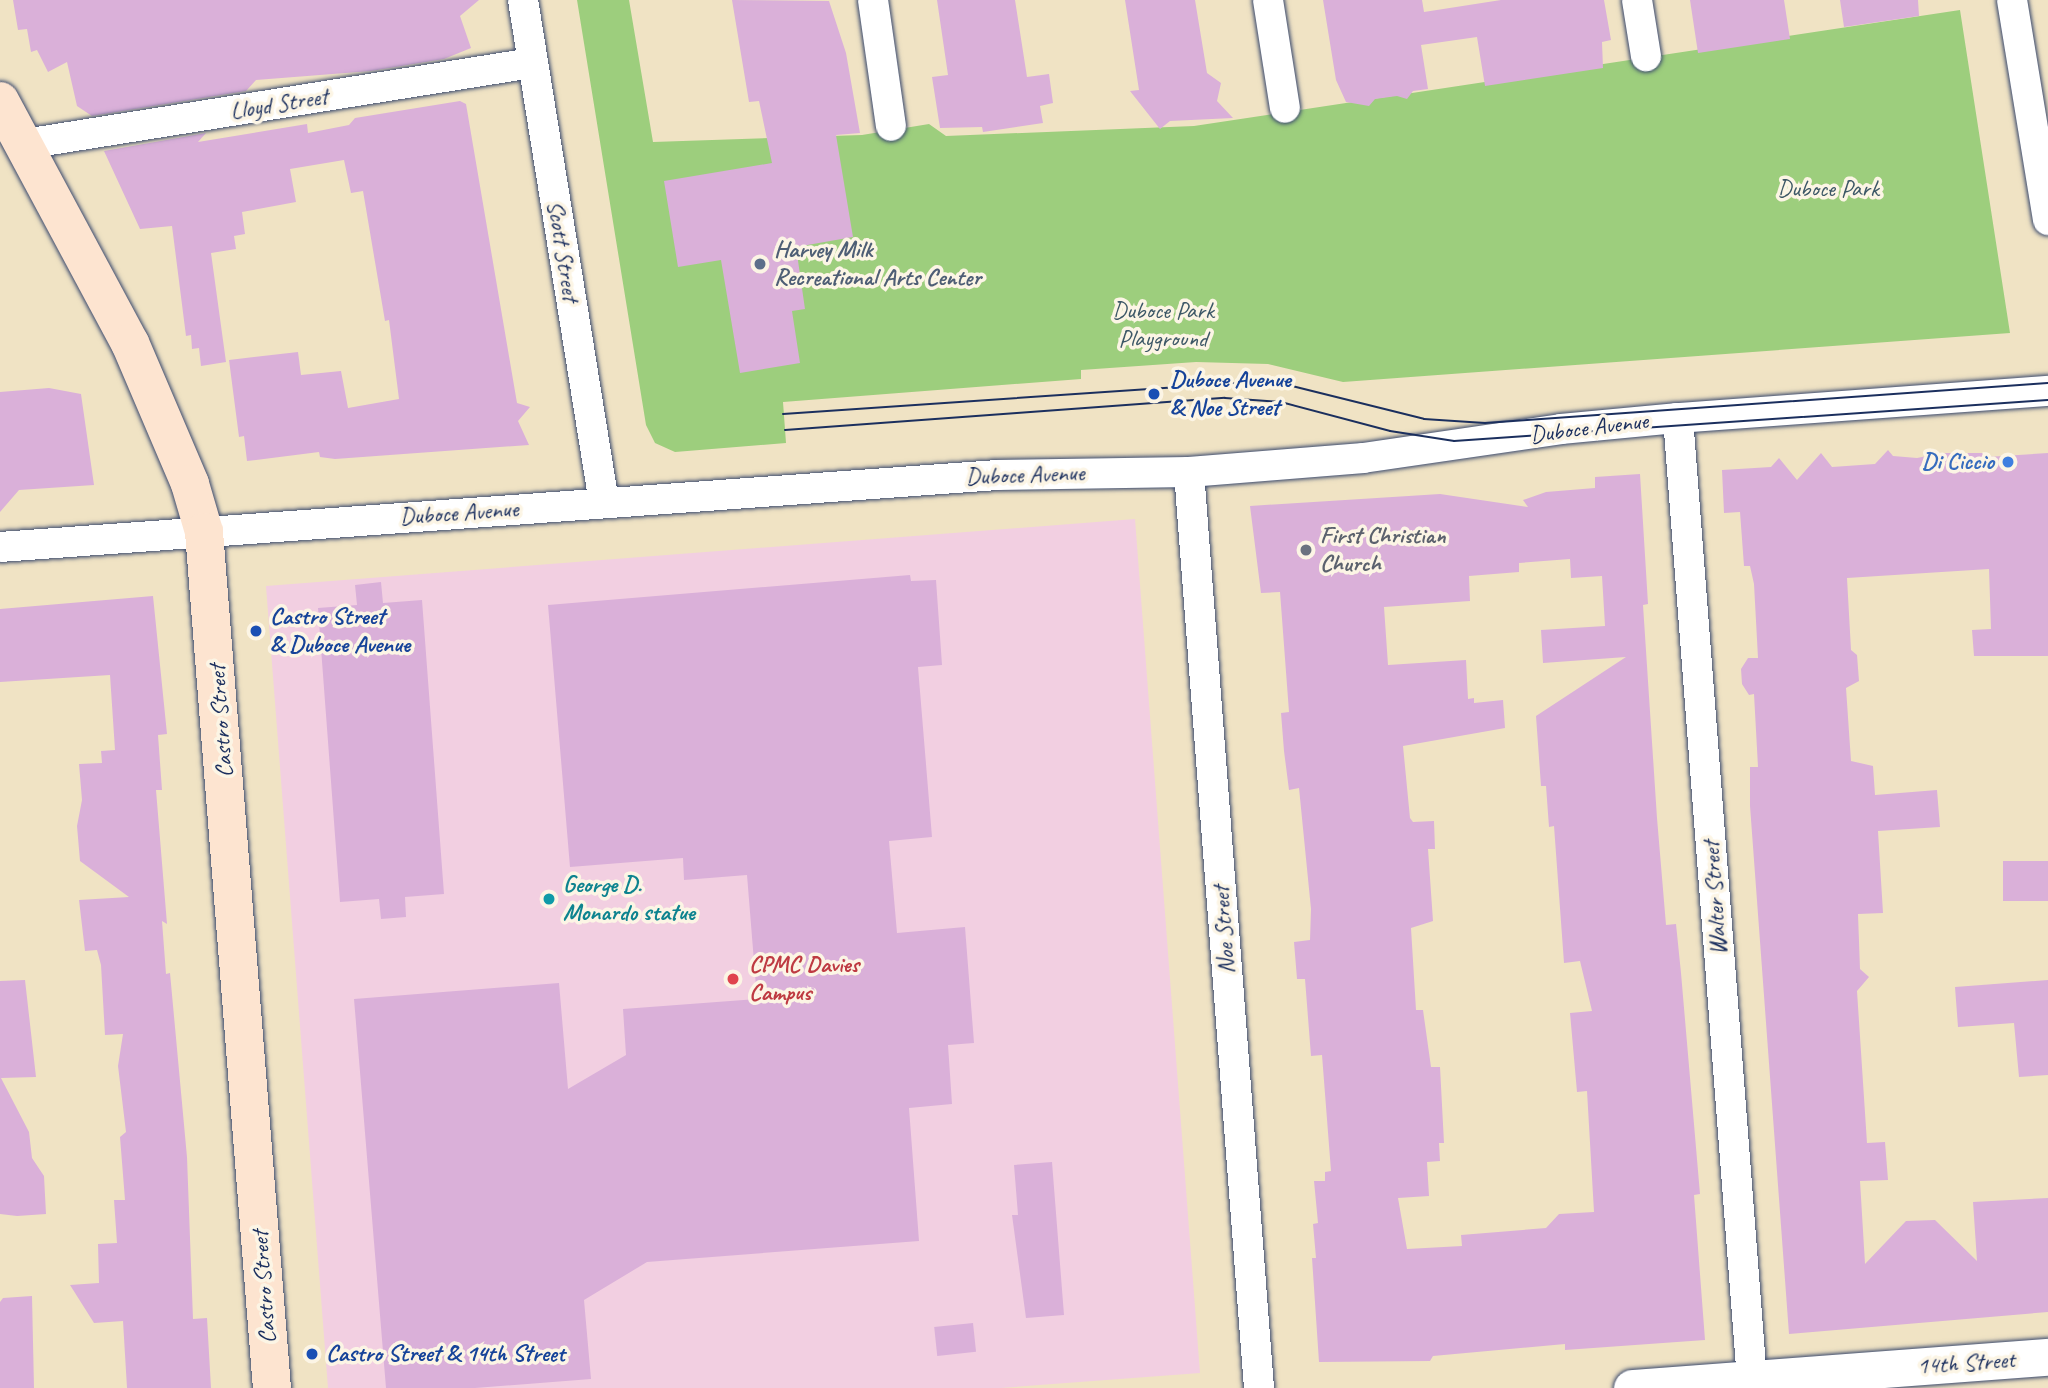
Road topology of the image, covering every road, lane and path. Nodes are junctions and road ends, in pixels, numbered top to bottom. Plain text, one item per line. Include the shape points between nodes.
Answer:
1 (523, 0) edge
2 (873, 0) edge
3 (1268, 0) edge
4 (1637, 0) edge
5 (2012, 0) edge
6 (1646, 56) dead end
7 (533, 63) junction
8 (0, 101) edge
9 (1285, 108) dead end
10 (891, 126) dead end
11 (25, 144) junction
12 (2048, 220) edge
13 (2048, 391) edge
14 (1678, 418) junction
15 (1189, 472) junction
16 (604, 503) junction
17 (204, 532) junction
18 (0, 547) edge
19 (2048, 1357) edge
20 (1752, 1379) junction
21 (272, 1388) edge
22 (1259, 1388) edge
23 (1632, 1388) edge

1 - 7 street, Scott Street
2 - 10 street
3 - 9 street
4 - 6 street
5 - 12 street
7 - 11 street, Lloyd Street
7 - 16 street, Scott Street
8 - 11 main road, Castro Street
11 - 17 main road, Castro Street via 130,343 190,484
13 - 14 street, Duboce Avenue
14 - 15 street, Duboce Avenue via 1561,429 1363,458
14 - 20 street, Walter Street
15 - 16 street, Duboce Avenue via 996,475
15 - 22 street, Noe Street
16 - 17 street, Duboce Avenue
17 - 18 street, Duboce Avenue
17 - 21 main road, Castro Street
19 - 20 street, 14th Street
20 - 23 street, 14th Street

